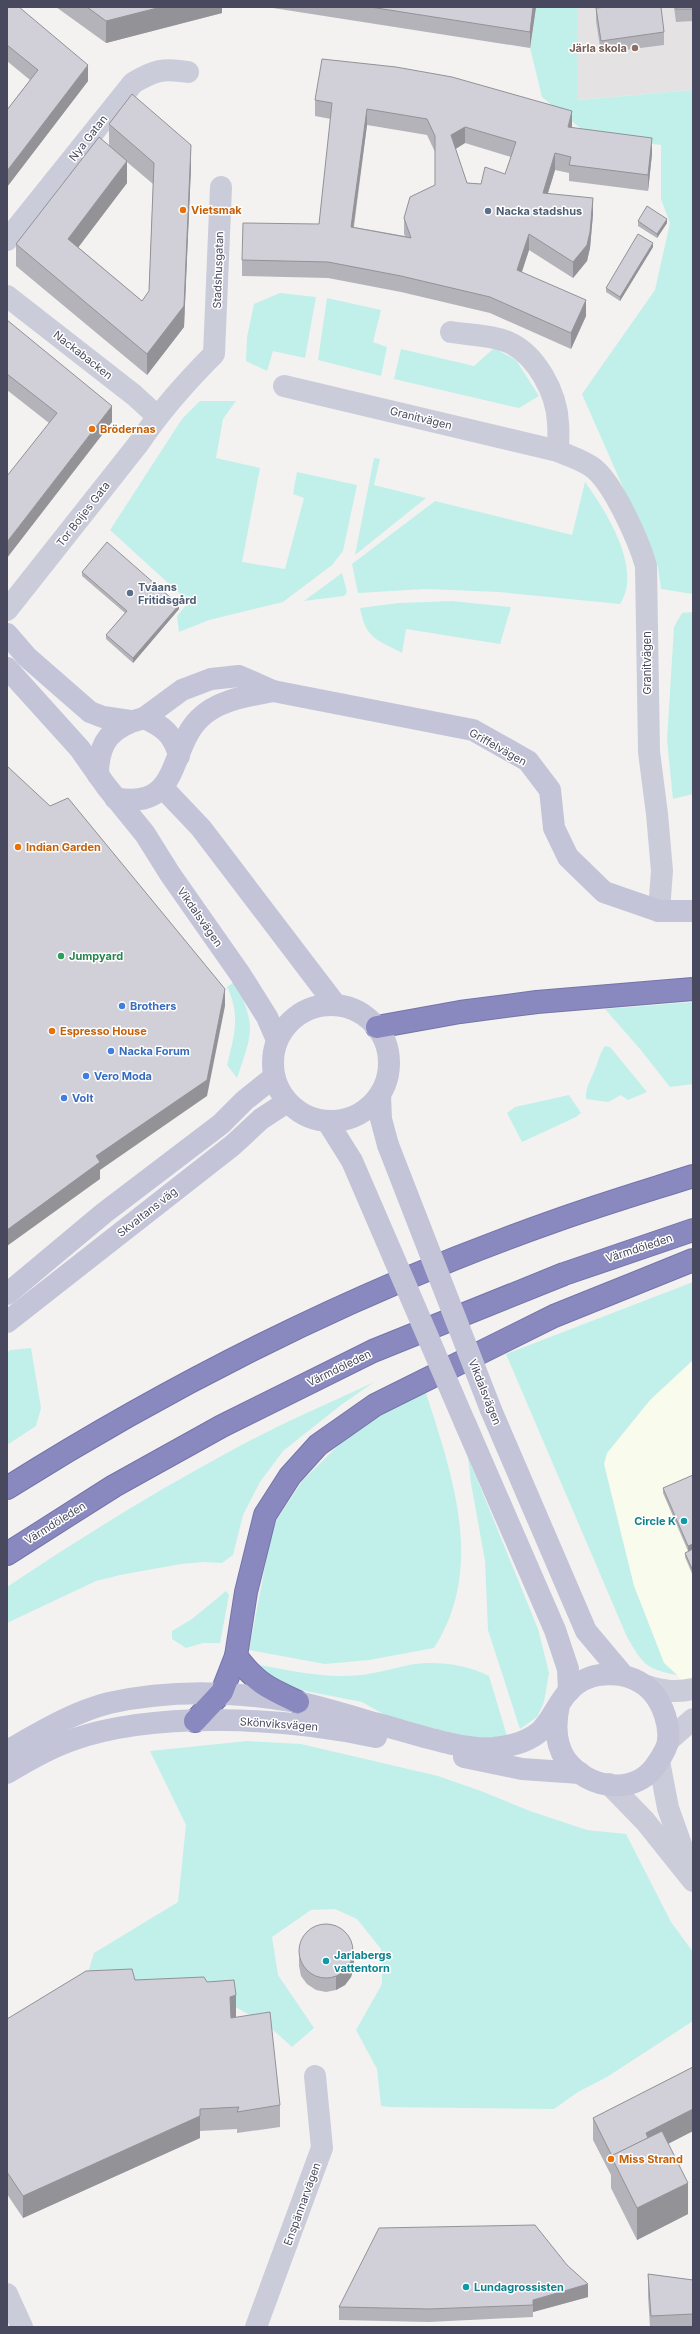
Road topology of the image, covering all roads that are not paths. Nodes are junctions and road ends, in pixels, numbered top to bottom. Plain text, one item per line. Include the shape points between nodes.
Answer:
1 (188, 72) dead end
2 (221, 187) dead end
3 (7, 240) edge
4 (7, 296) edge
5 (451, 332) dead end
6 (214, 354) joint
7 (284, 386) dead end
8 (157, 416) junction
9 (558, 451) junction
10 (7, 610) edge
11 (7, 634) edge
12 (7, 668) edge
13 (273, 691) junction
14 (137, 720) junction
15 (179, 756) junction
16 (98, 775) junction
17 (163, 788) junction
18 (115, 798) junction
19 (659, 911) junction
20 (693, 911) edge
21 (693, 989) edge
22 (335, 1004) junction
23 (377, 1027) junction
24 (277, 1040) junction
25 (274, 1077) junction
26 (380, 1095) junction
27 (287, 1102) junction
28 (327, 1121) junction
29 (693, 1176) edge
30 (693, 1230) edge
31 (693, 1260) edge
32 (7, 1294) edge
33 (7, 1322) edge
34 (7, 1488) edge
35 (7, 1554) edge
36 (236, 1656) junction
37 (623, 1675) junction
38 (647, 1686) junction
39 (693, 1689) edge
40 (222, 1692) junction
41 (564, 1698) junction
42 (298, 1702) junction
43 (693, 1719) edge
44 (195, 1721) junction
45 (668, 1741) junction
46 (7, 1751) edge
47 (659, 1761) junction
48 (7, 1773) edge
49 (580, 1773) junction
50 (609, 1784) junction
51 (693, 1878) edge
52 (693, 1881) edge
53 (316, 2076) dead end
54 (7, 2294) edge
55 (22, 2327) edge
56 (256, 2327) edge

1 - 3 street, Nya Gatan via 168,68 152,72 133,82
2 - 6 street, Stadshusgatan
4 - 8 street, Nackabacken via 134,395
5 - 9 street via 507,341 521,348 534,362 553,400 558,422
6 - 8 street, Tor Boijes Gata via 179,389
7 - 9 street, Granitvägen
8 - 10 street, Tor Boijes Gata via 139,443
9 - 19 street, Granitvägen via 592,467 610,487 637,541 646,566 648,745 662,871
11 - 14 street via 27,657 90,712 103,717
12 - 16 street, Vikdalsvägen via 80,748
13 - 14 street, Griffelvägen via 239,676 211,679 182,690
13 - 15 street, Griffelvägen via 218,705 199,718 185,738
13 - 19 street, Griffelvägen via 473,730 528,761 550,790 554,828 568,857 604,892
14 - 15 street via 167,730 176,743
14 - 16 street via 111,734 103,744 98,759
15 - 17 street
16 - 18 street, Vikdalsvägen
17 - 18 street via 144,798
17 - 22 street via 200,828
18 - 24 street, Vikdalsvägen via 145,834 240,974 267,1017
19 - 20 street, Griffelvägen
21 - 23 highway via 537,1002 460,1012
22 - 23 street via 359,1011
22 - 24 street via 323,1004 300,1013 282,1029
23 - 26 street via 388,1048 390,1060
24 - 25 street via 273,1058
25 - 27 street
25 - 32 street via 245,1100 221,1124 104,1213
26 - 28 street via 352,1118
26 - 37 street, Vikdalsvägen, bridge via 381,1119 388,1145 491,1410 586,1631
27 - 28 street via 306,1116
27 - 33 street, Skvaltans väg via 261,1119 233,1145
28 - 41 street, bridge via 352,1161 555,1630 568,1669
29 - 34 highway via 552,1222 404,1280 247,1352 140,1408
30 - 35 highway, Värmdöleden via 564,1274 373,1351 222,1426 114,1486
31 - 36 highway via 548,1319 375,1405 318,1445 290,1476 265,1515 246,1592
36 - 40 highway
36 - 42 highway via 264,1687
37 - 38 street
37 - 41 street via 604,1674 585,1679
38 - 39 street via 663,1691 680,1692
38 - 45 street via 657,1698 666,1717
40 - 42 street, Skönviksvägen
40 - 44 highway
40 - 46 street, Skönviksvägen via 153,1696 108,1704 67,1718
41 - 42 street, Skönviksvägen via 539,1732 518,1745 491,1748 460,1744
41 - 49 street via 555,1722 557,1738 565,1759
43 - 45 street
44 - 48 street, Skönviksvägen via 107,1730 72,1740 35,1756
44 - 49 street, Skönviksvägen via 304,1724 367,1735 491,1763
45 - 47 street
47 - 50 street via 654,1769 639,1781 619,1787
47 - 51 street via 668,1808
49 - 50 street via 598,1782
50 - 52 street via 645,1821
53 - 56 street, Enspännarvägen via 322,2148
54 - 55 street

